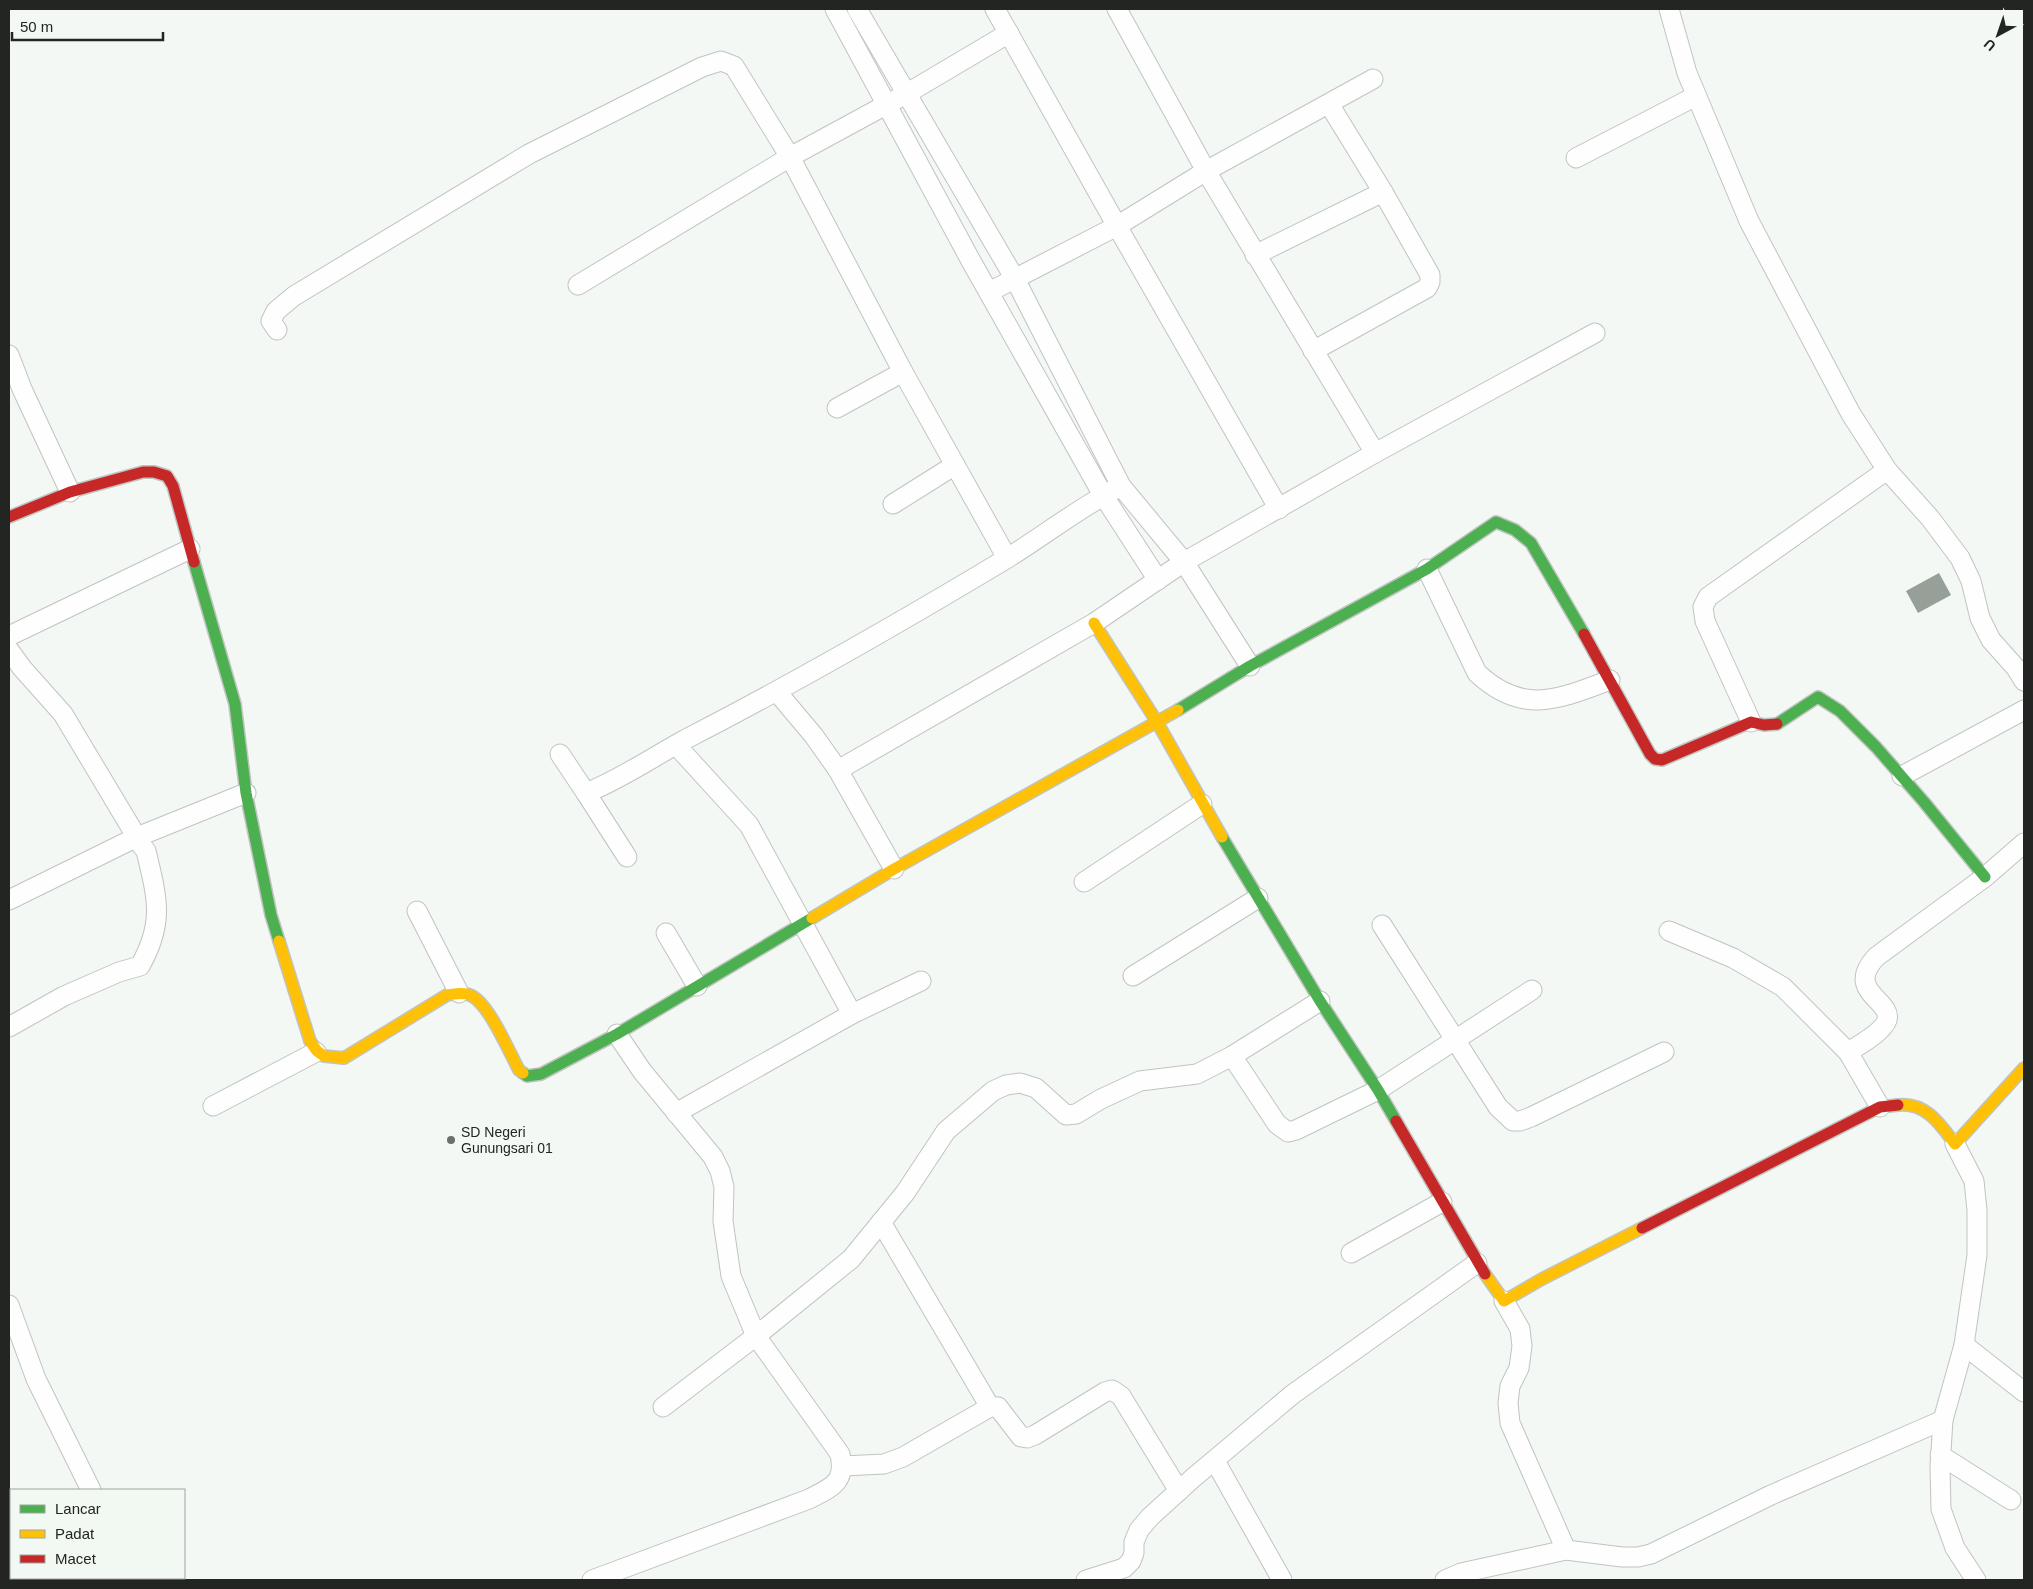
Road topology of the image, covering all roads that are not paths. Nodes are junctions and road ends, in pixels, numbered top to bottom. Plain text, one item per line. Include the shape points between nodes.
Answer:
1 (835, 9) edge
2 (857, 9) edge
3 (995, 9) edge
4 (1117, 9) edge
5 (1668, 9) edge
6 (1008, 33) junction
7 (1373, 79) dead end
8 (906, 94) junction
9 (1696, 96) junction
10 (888, 104) junction
11 (1329, 104) junction
12 (790, 157) junction
13 (1576, 158) dead end
14 (1206, 170) junction
15 (1383, 192) junction
16 (1117, 226) junction
17 (1255, 255) junction
18 (1015, 279) junction
19 (578, 285) dead end
20 (989, 292) junction
21 (277, 330) dead end
22 (1594, 333) dead end
23 (1313, 351) junction
24 (10, 361) edge
25 (903, 372) junction
26 (837, 408) dead end
27 (1375, 453) junction
28 (955, 465) junction
29 (1887, 470) junction
30 (1121, 486) junction
31 (70, 492) junction
32 (1103, 495) junction
33 (893, 504) dead end
34 (1279, 509) junction
35 (9, 516) edge
36 (190, 549) junction
37 (1007, 558) junction
38 (1184, 562) junction
39 (1427, 569) junction
40 (1158, 580) junction
41 (1094, 623) junction
42 (9, 636) edge
43 (9, 650) edge
44 (1250, 666) junction
45 (2022, 669) edge
46 (1610, 680) junction
47 (777, 692) junction
48 (2024, 710) edge
49 (1157, 722) junction
50 (1751, 722) junction
51 (676, 745) junction
52 (560, 754) dead end
53 (838, 770) junction
54 (1902, 776) junction
55 (246, 793) junction
56 (586, 793) junction
57 (1202, 804) junction
58 (137, 836) junction
59 (2024, 843) edge
60 (627, 857) dead end
61 (894, 869) junction
62 (1985, 877) junction
63 (1084, 882) dead end
64 (1258, 898) junction
65 (9, 900) edge
66 (417, 912) dead end
67 (803, 922) junction
68 (1382, 925) dead end
69 (1669, 930) dead end
70 (666, 933) dead end
71 (1133, 976) dead end
72 (921, 981) dead end
73 (697, 986) junction
74 (1532, 990) dead end
75 (459, 993) junction
76 (1320, 1001) junction
77 (852, 1014) junction
78 (9, 1027) edge
79 (617, 1034) junction
80 (1456, 1039) junction
81 (316, 1052) junction
82 (1664, 1052) dead end
83 (1848, 1052) junction
84 (1232, 1056) junction
85 (2024, 1068) edge
86 (1378, 1090) junction
87 (213, 1106) dead end
88 (1880, 1107) junction
89 (676, 1113) junction
90 (1954, 1144) junction
91 (1442, 1202) junction
92 (881, 1222) junction
93 (1351, 1253) dead end
94 (1478, 1263) junction
95 (1504, 1301) junction
96 (9, 1305) edge
97 (756, 1336) junction
98 (1964, 1345) junction
99 (2024, 1392) edge
100 (990, 1406) junction
101 (663, 1407) dead end
102 (1943, 1420) junction
103 (1940, 1455) junction
104 (1215, 1461) junction
105 (843, 1466) junction
106 (91, 1489) edge
107 (1179, 1491) junction
108 (2011, 1500) dead end
109 (1566, 1550) junction
110 (1457, 1578) edge
111 (592, 1580) edge
112 (1086, 1580) edge
113 (1282, 1580) edge
114 (1976, 1580) edge

1 - 10 street
2 - 8 street
3 - 6 street
4 - 14 street
5 - 9 street
6 - 8 street
6 - 16 street
7 - 11 street
8 - 10 street
8 - 18 street
9 - 13 street
9 - 29 street via 1749,222 1851,414
10 - 12 street
10 - 20 street
11 - 14 street
11 - 15 street
12 - 19 street
12 - 21 street via 734,66 721,61 702,67 529,154 294,296 276,311 271,321
12 - 25 street
14 - 16 street
14 - 17 street
15 - 17 street
15 - 23 street via 1430,275 1430,282 1427,288
16 - 18 street
16 - 34 street
17 - 23 street
18 - 20 street
18 - 30 street
20 - 32 street
22 - 27 street
23 - 27 street
24 - 31 street
25 - 26 street
25 - 28 street
27 - 34 street
28 - 33 street
28 - 37 street
29 - 45 street via 1960,558 1971,581 1980,618 1991,640
29 - 50 street via 1708,597 1702,608
30 - 32 street
30 - 38 street
31 - 35 street
31 - 36 street via 143,472 167,476 173,486
32 - 37 street
32 - 40 street
34 - 38 street
36 - 42 street
36 - 55 street via 235,704
37 - 47 street
38 - 40 street
38 - 44 street
39 - 44 street
39 - 46 street via 1477,673 1489,684 1511,694 1549,700
39 - 46 street via 1496,522 1521,532 1536,550
40 - 41 street
41 - 49 street
41 - 53 street
43 - 58 street via 63,714
44 - 49 street
46 - 50 street via 1655,759 1662,760
47 - 51 street
47 - 53 street
48 - 54 street
49 - 57 street
49 - 61 street
50 - 54 street via 1775,725 1818,697 1828,700
51 - 56 street
51 - 67 street via 749,825
52 - 56 street
53 - 61 street
54 - 62 street
55 - 58 street
55 - 81 street via 271,915
56 - 60 street
57 - 63 street
57 - 64 street
58 - 65 street
58 - 78 street via 146,850 157,910 154,934 140,966 64,996
59 - 62 street
61 - 67 street
62 - 83 street via 1867,967 1866,985 1887,1014 1887,1021
64 - 71 street
64 - 76 street
66 - 75 street
67 - 73 street
67 - 77 street
68 - 80 street
69 - 83 street via 1734,958 1783,987
70 - 73 street
72 - 77 street
73 - 79 street
74 - 80 street
75 - 79 street via 474,996 486,1010 519,1070 527,1076 542,1074
75 - 81 street via 447,995 344,1058 328,1059
76 - 84 street
76 - 86 street
77 - 89 street
79 - 89 street
80 - 82 street via 1498,1107 1513,1121 1531,1117
80 - 86 street
81 - 87 street
83 - 88 street
84 - 86 street via 1277,1124 1288,1132
84 - 92 street via 1196,1074 1140,1081 1076,1114 1066,1115 1036,1088 1020,1083 993,1091 946,1131 905,1193
85 - 90 street
86 - 91 street
88 - 90 street via 1917,1106 1940,1123
88 - 95 street
89 - 97 street via 712,1157 720,1172 731,1276
90 - 98 street via 1974,1181 1977,1210 1977,1254
91 - 93 street
91 - 94 street
92 - 97 street via 851,1258
92 - 100 street
94 - 95 street
94 - 104 street via 1294,1394
95 - 109 street via 1520,1329 1522,1346 1519,1368 1510,1386 1510,1423
96 - 106 street via 36,1379
97 - 101 street
97 - 105 street via 840,1454
98 - 99 street
98 - 102 street
100 - 105 street via 903,1457 884,1464
100 - 107 street via 998,1406 1021,1437 1027,1438 1112,1390 1120,1396
102 - 103 street
102 - 109 street via 1771,1495 1651,1554 1622,1557
103 - 108 street
103 - 114 street via 1942,1509 1955,1548
104 - 107 street
104 - 113 street
105 - 111 street via 841,1477 833,1486 809,1499
107 - 112 street via 1140,1530 1131,1561 1124,1568
109 - 110 street

